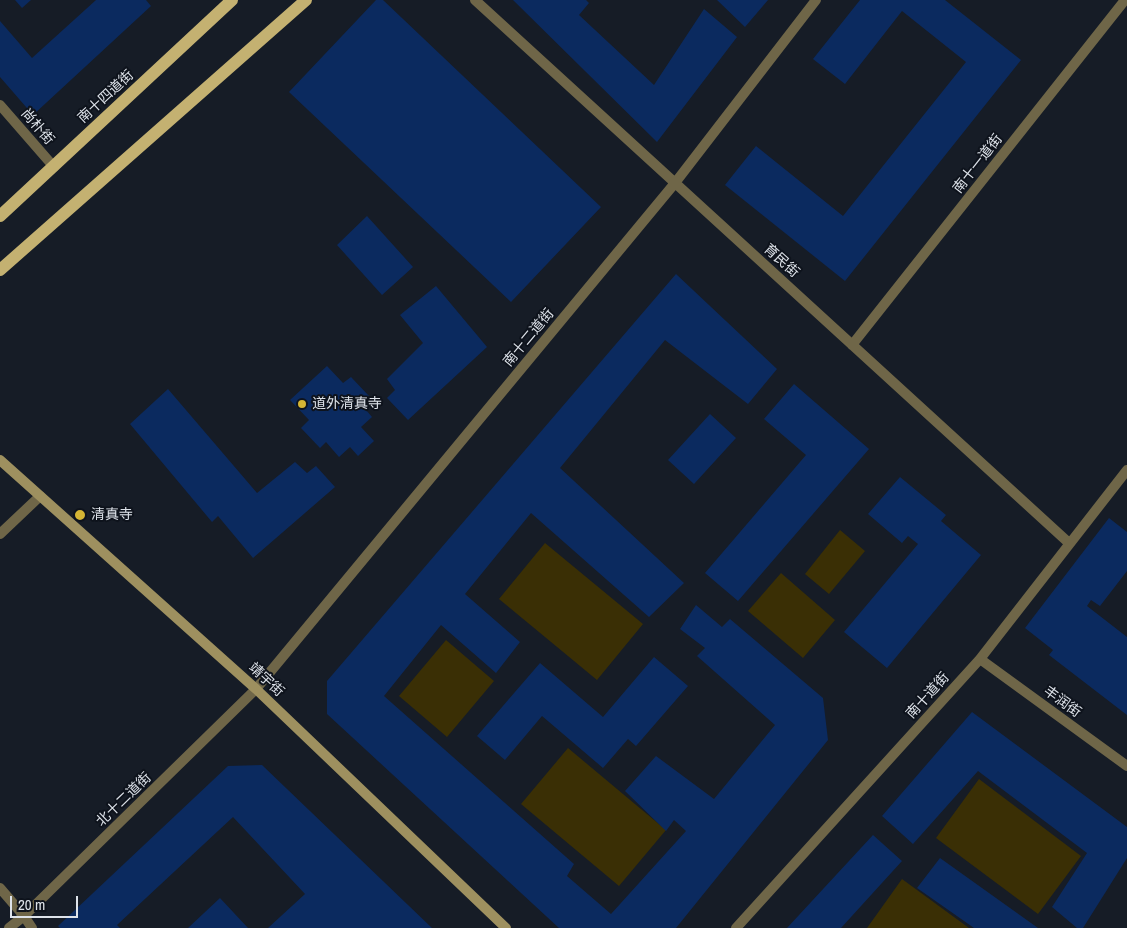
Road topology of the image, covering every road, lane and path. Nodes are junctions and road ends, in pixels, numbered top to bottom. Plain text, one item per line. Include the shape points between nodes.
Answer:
1 (306, 0) edge
2 (475, 0) edge
3 (816, 0) edge
4 (1125, 0) edge
5 (225, 2) edge
6 (0, 105) edge
7 (54, 167) junction
8 (675, 183) junction
9 (0, 216) edge
10 (0, 270) edge
11 (852, 345) junction
12 (0, 460) edge
13 (1127, 470) edge
14 (40, 496) junction
15 (0, 534) edge
16 (1069, 543) junction
17 (980, 659) junction
18 (256, 689) junction
19 (1127, 766) edge
20 (0, 888) edge
21 (24, 916) junction
22 (9, 928) edge
23 (32, 928) edge
24 (506, 928) edge
25 (736, 928) edge

1 - 10 main road
2 - 8 street, 育民街
3 - 8 street, 南十二道街
4 - 11 street, 南十一道街
5 - 7 main road, 南十四道街
6 - 7 street, 尚朴街
7 - 9 main road, 南十四道街
8 - 11 street, 育民街
8 - 18 street, 南十二道街
11 - 16 street, 育民街
12 - 14 main road, 靖宇街
13 - 16 street, 南十道街
14 - 15 street
14 - 18 main road, 靖宇街
16 - 17 street, 南十道街
17 - 19 street, 丰润街
17 - 25 street, 南十道街
18 - 21 street, 北十二道街
18 - 24 main road, 靖宇街
20 - 21 street
21 - 22 street, 北十二道街
21 - 23 street

